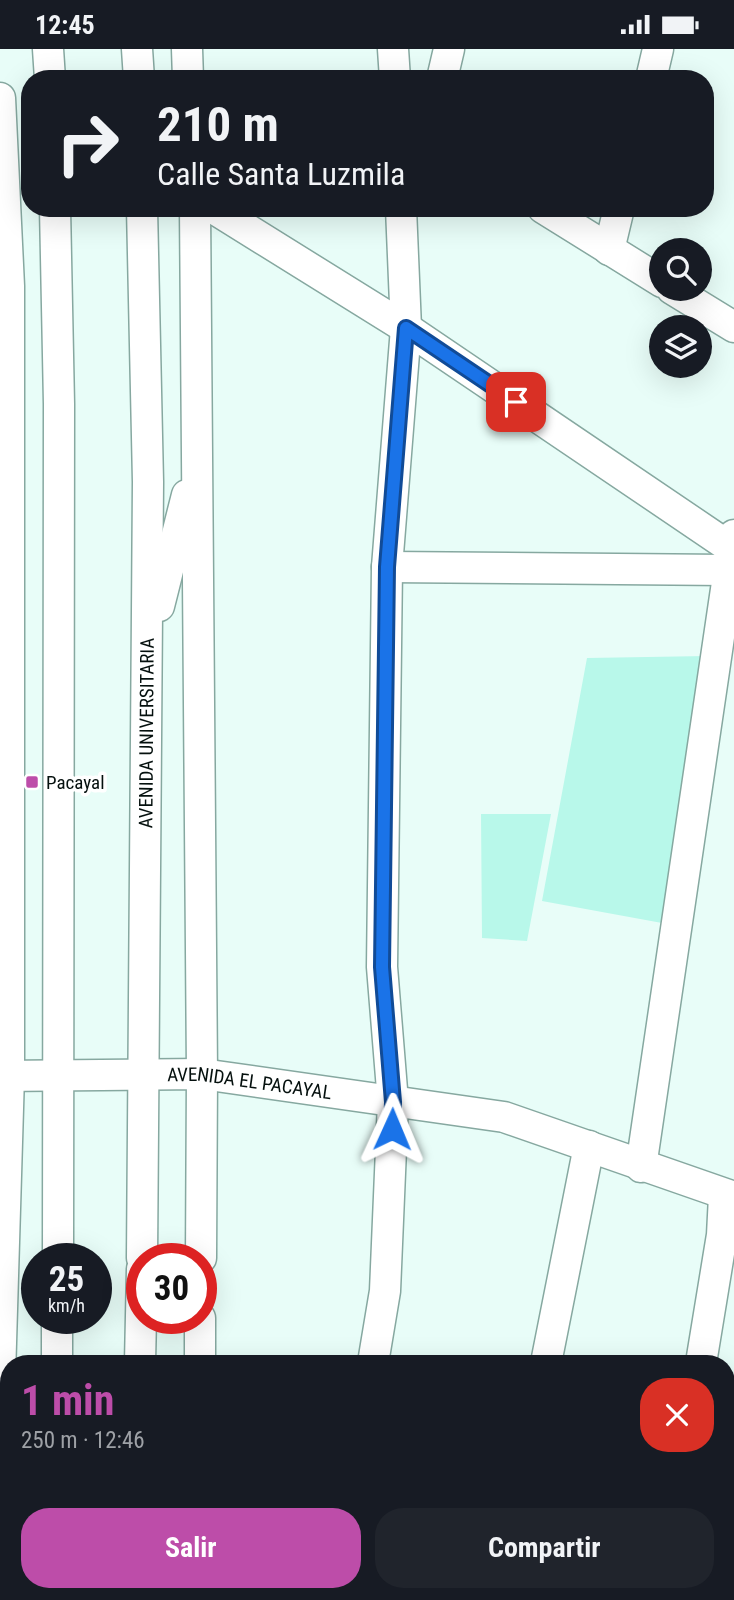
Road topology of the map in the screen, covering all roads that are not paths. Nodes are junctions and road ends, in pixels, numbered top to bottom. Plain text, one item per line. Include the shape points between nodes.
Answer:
1 (48, 49) edge
2 (137, 49) edge
3 (187, 49) edge
4 (393, 49) edge
5 (449, 49) edge
6 (658, 49) edge
7 (49, 70) edge
8 (138, 70) edge
9 (188, 70) edge
10 (394, 70) edge
11 (444, 70) edge
12 (652, 70) edge
13 (0, 98) edge
14 (55, 217) edge
15 (142, 217) edge
16 (195, 217) edge
17 (227, 217) edge
18 (403, 217) edge
19 (556, 217) edge
20 (617, 217) edge
21 (609, 250) junction
22 (649, 274) edge
23 (5, 285) edge
24 (692, 301) edge
25 (734, 327) edge
26 (406, 328) junction
27 (198, 454) junction
28 (732, 551) edge
29 (387, 567) junction
30 (147, 651) junction
31 (4, 689) edge
32 (59, 1073) junction
33 (145, 1074) junction
34 (202, 1074) junction
35 (4, 1075) edge
36 (393, 1102) junction
37 (589, 1146) junction
38 (641, 1167) junction
39 (729, 1197) edge
40 (58, 1243) edge
41 (142, 1243) edge
42 (201, 1243) edge
43 (1, 1311) edge
44 (57, 1334) edge
45 (141, 1334) edge
46 (200, 1334) edge
47 (0, 1355) edge
48 (57, 1355) edge
49 (140, 1355) edge
50 (201, 1355) edge
51 (374, 1355) edge
52 (548, 1355) edge
53 (702, 1355) edge

1 - 7 street
2 - 8 street
3 - 9 street
4 - 10 street
5 - 11 street
6 - 12 street
13 - 23 street
14 - 32 street
15 - 30 street, AVENIDA UNIVERSITARIA
16 - 27 street
17 - 26 street
18 - 26 street
19 - 21 street
20 - 21 street
21 - 22 street
23 - 31 street
24 - 25 street
26 - 28 street
26 - 29 street
27 - 30 street
27 - 34 street
28 - 29 street
28 - 38 street
29 - 36 street via 382,967
30 - 33 street, AVENIDA UNIVERSITARIA
31 - 35 street
32 - 33 street, AVENIDA EL PACAYAL
32 - 35 street, AVENIDA EL PACAYAL
32 - 40 street
33 - 34 street, AVENIDA EL PACAYAL
33 - 41 street, AVENIDA UNIVERSITARIA
34 - 36 street, AVENIDA EL PACAYAL
34 - 42 street
35 - 43 street
36 - 37 street, AVENIDA EL PACAYAL via 504,1117
36 - 51 street via 385,1291
37 - 38 street, AVENIDA EL PACAYAL
37 - 52 street
38 - 39 street, AVENIDA EL PACAYAL
39 - 53 street
43 - 47 street
44 - 48 street
45 - 49 street
46 - 50 street

